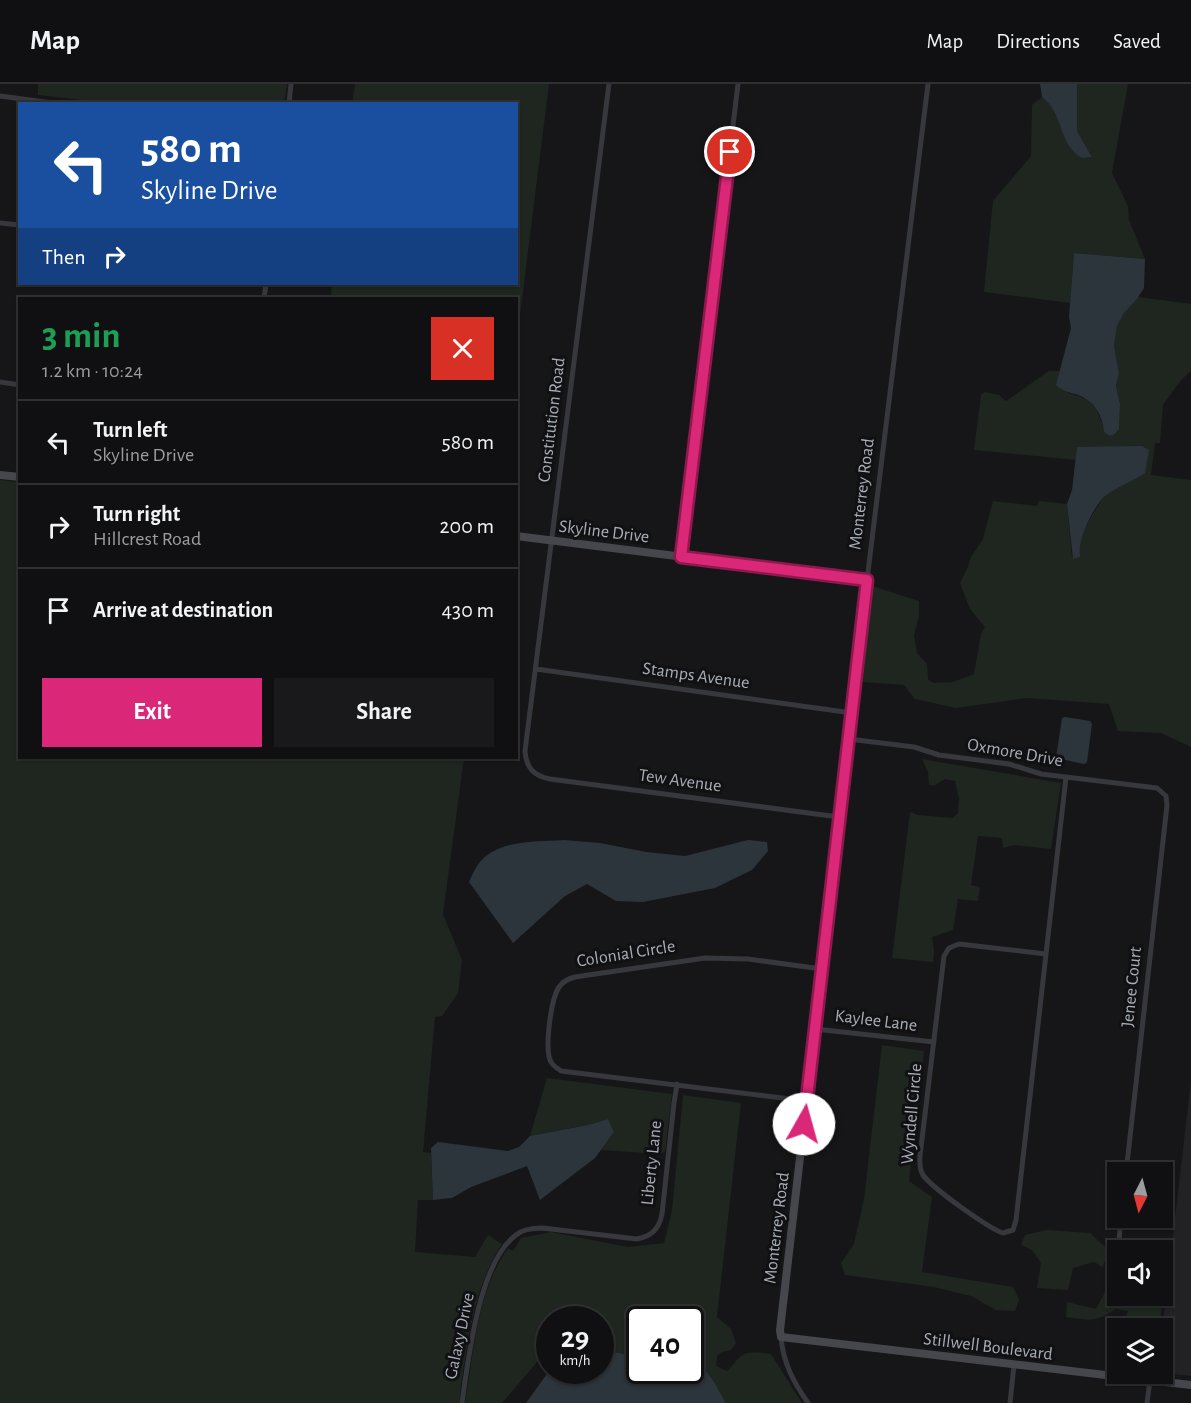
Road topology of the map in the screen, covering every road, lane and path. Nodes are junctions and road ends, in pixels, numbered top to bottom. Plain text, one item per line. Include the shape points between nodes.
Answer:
1 (291, 84) edge
2 (609, 84) edge
3 (738, 84) edge
4 (928, 84) edge
5 (0, 96) edge
6 (45, 102) edge
7 (289, 102) edge
8 (0, 223) edge
9 (18, 225) edge
10 (0, 382) edge
11 (18, 385) edge
12 (0, 475) edge
13 (18, 477) edge
14 (518, 536) edge
15 (552, 541) junction
16 (681, 557) junction
17 (867, 580) junction
18 (536, 669) junction
19 (852, 713) junction
20 (849, 739) junction
21 (525, 759) joint
22 (1066, 777) junction
23 (1167, 805) joint
24 (839, 817) junction
25 (1046, 954) junction
26 (822, 969) junction
27 (815, 1029) junction
28 (934, 1042) junction
29 (677, 1084) junction
30 (807, 1101) junction
31 (1127, 1162) edge
32 (506, 1244) joint
33 (781, 1337) junction
34 (1014, 1365) junction
35 (1107, 1375) edge
36 (1173, 1383) edge
37 (1149, 1384) edge
38 (1191, 1385) edge
39 (462, 1403) edge
40 (808, 1403) edge
41 (1010, 1403) edge
42 (1147, 1403) edge

1 - 7 street
2 - 15 street, Constitution Road
3 - 16 street
4 - 17 street, Monterrey Road
5 - 6 street
8 - 9 street
10 - 11 street
12 - 13 street
14 - 15 street, Skyline Drive
15 - 16 street, Skyline Drive
15 - 18 street, Constitution Road
16 - 17 street, Skyline Drive
17 - 19 street, Monterrey Road
18 - 19 street, Stamps Avenue
18 - 21 street, Constitution Road
19 - 20 street, Monterrey Road
20 - 22 street, Oxmore Drive via 914,747 939,755 1010,764
20 - 24 street, Monterrey Road
21 - 24 street, Tew Avenue via 530,769 543,778
22 - 23 street, Oxmore Drive via 1157,788 1166,796
22 - 25 street, Wyndell Circle
23 - 31 street, Jenee Court
24 - 26 street, Monterrey Road
25 - 28 street, Wyndell Circle via 959,944 949,948 944,956
25 - 28 street, Wyndell Circle via 1013,1230 1003,1233 990,1227 930,1183 920,1171
26 - 27 street, Monterrey Road
26 - 29 street, Colonial Circle via 748,959 705,958 575,977 562,983 555,995 549,1034 548,1053 555,1067 568,1072
27 - 28 street, Kaylee Lane
27 - 30 street, Monterrey Road
29 - 30 street, Colonial Circle
29 - 32 street, Liberty Lane via 662,1214 654,1232 637,1239 532,1228 516,1234
30 - 33 street, Monterrey Road
32 - 39 street, Galaxy Drive via 494,1264 478,1311
33 - 34 street, Stillwell Boulevard
33 - 40 street, Monterrey Road via 787,1368
34 - 35 street, Stillwell Boulevard
34 - 41 street
36 - 38 street, Stillwell Boulevard
37 - 42 street

